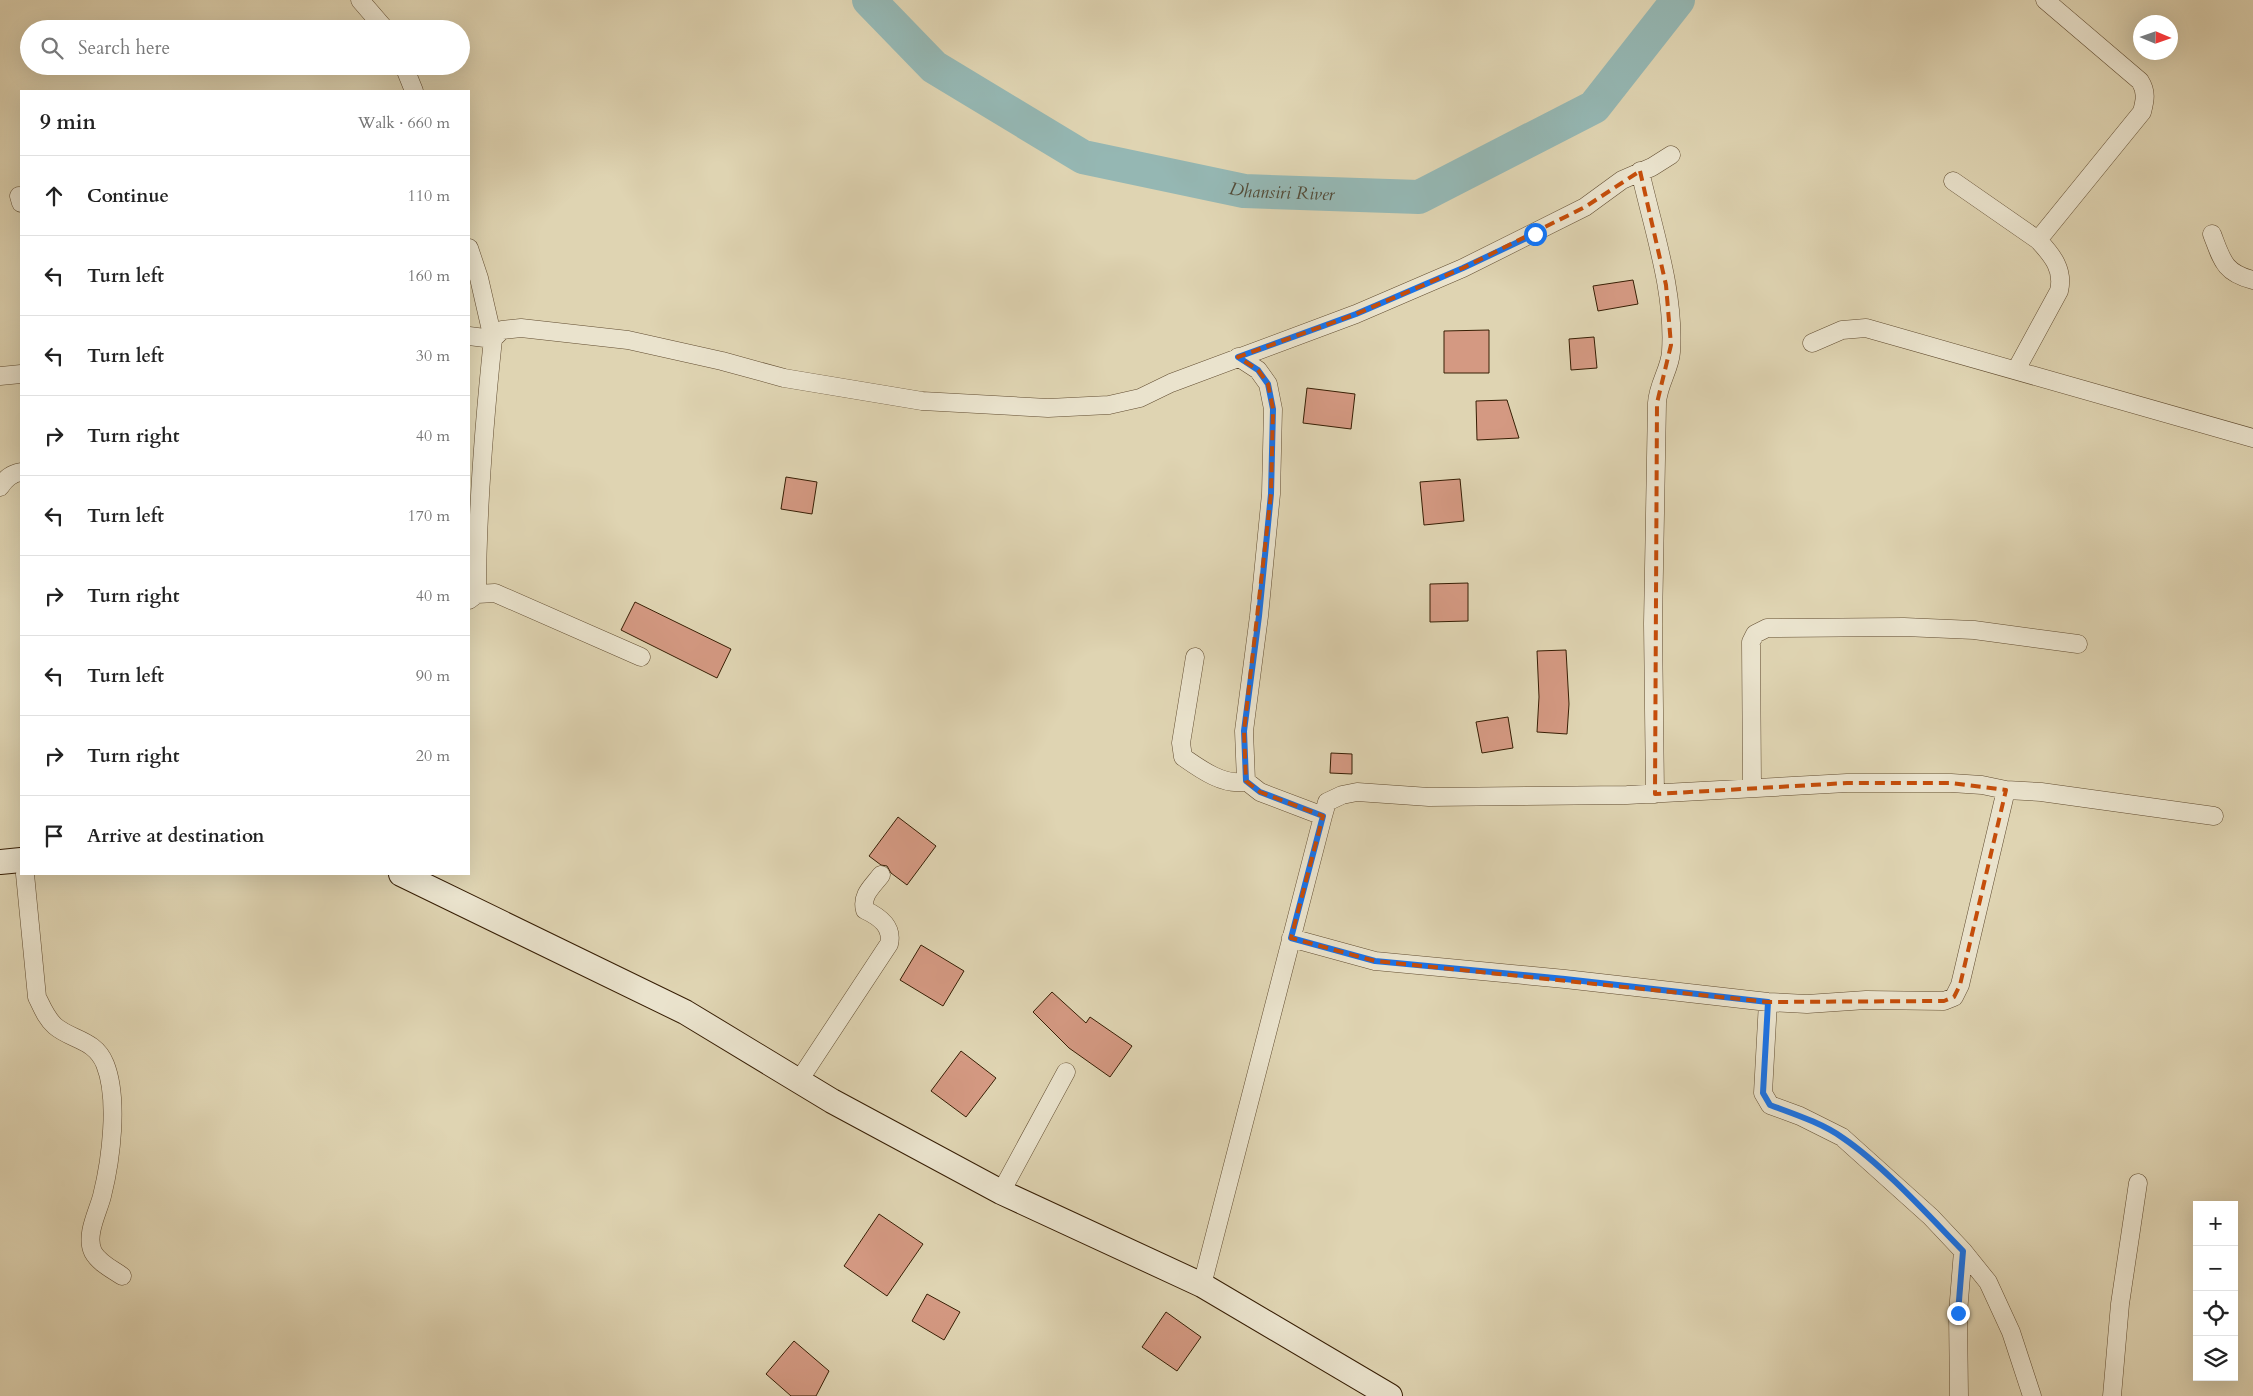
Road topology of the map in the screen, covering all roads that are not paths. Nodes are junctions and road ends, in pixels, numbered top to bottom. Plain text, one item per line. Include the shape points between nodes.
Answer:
1 (360, 0) edge
2 (2045, 0) edge
3 (379, 20) edge
4 (408, 75) edge
5 (414, 90) edge
6 (1672, 154) dead end
7 (1640, 171) junction
8 (1953, 181) dead end
9 (2212, 234) dead end
10 (2038, 240) junction
11 (470, 251) edge
12 (2253, 280) edge
13 (470, 336) edge
14 (493, 339) junction
15 (1812, 343) dead end
16 (1238, 357) junction
17 (2016, 370) junction
18 (20, 374) edge
19 (0, 376) edge
20 (2253, 438) edge
21 (20, 472) edge
22 (2, 480) edge
23 (473, 597) edge
24 (2078, 644) dead end
25 (641, 657) dead end
26 (1195, 657) dead end
27 (1246, 781) junction
28 (1752, 787) junction
29 (2006, 790) junction
30 (1655, 794) junction
31 (1323, 816) junction
32 (2214, 816) dead end
33 (20, 860) edge
34 (0, 862) edge
35 (25, 875) edge
36 (404, 875) edge
37 (881, 875) dead end
38 (1291, 938) junction
39 (1768, 1002) junction
40 (1066, 1072) dead end
41 (800, 1079) junction
42 (2138, 1183) dead end
43 (1001, 1192) junction
44 (1963, 1251) junction
45 (122, 1276) dead end
46 (1202, 1285) junction
47 (1390, 1396) edge
48 (1959, 1396) edge
49 (2032, 1396) edge
50 (2112, 1396) edge

1 - 3 street
2 - 10 street via 2140,81 2145,89 2145,100 2142,112
4 - 5 street
6 - 7 street
7 - 16 street via 1585,207 1463,268 1356,314
7 - 30 street via 1666,285 1671,345 1657,403 1653,624
8 - 10 street
9 - 12 street via 2223,263 2233,273
10 - 17 street via 2049,252 2062,278 2059,291
11 - 14 street
13 - 14 street
14 - 16 street via 502,330 512,329 628,340 784,378 864,392 922,401 1048,408 1109,405 1140,398
14 - 23 street
15 - 17 street via 1842,330 1866,328
16 - 27 street via 1258,370 1268,384 1273,409 1271,494 1244,731
17 - 20 street
18 - 19 street
21 - 22 street
23 - 25 street via 495,593
24 - 28 street via 1974,630 1767,628 1756,634 1751,642
26 - 27 street via 1181,743 1183,757 1226,782
27 - 31 street via 1260,792
28 - 29 street via 1951,783 1982,784
28 - 30 street
29 - 32 street
29 - 39 street via 1960,986 1954,996 1944,1001
30 - 31 street via 1429,797 1357,792 1328,802
31 - 38 street
33 - 34 street
35 - 45 street via 37,996 56,1027 96,1049 105,1064 112,1095 110,1148 92,1231 92,1250 99,1261
36 - 41 street via 686,1012
37 - 41 street via 863,902 865,910 889,928 889,944
38 - 39 street via 1375,961
38 - 46 street
39 - 44 street via 1763,1093 1770,1105 1842,1137
40 - 43 street
41 - 43 street via 832,1100
42 - 50 street via 2120,1304
43 - 46 street
44 - 48 street via 1958,1313
44 - 49 street via 1988,1282 2012,1332
46 - 47 street

